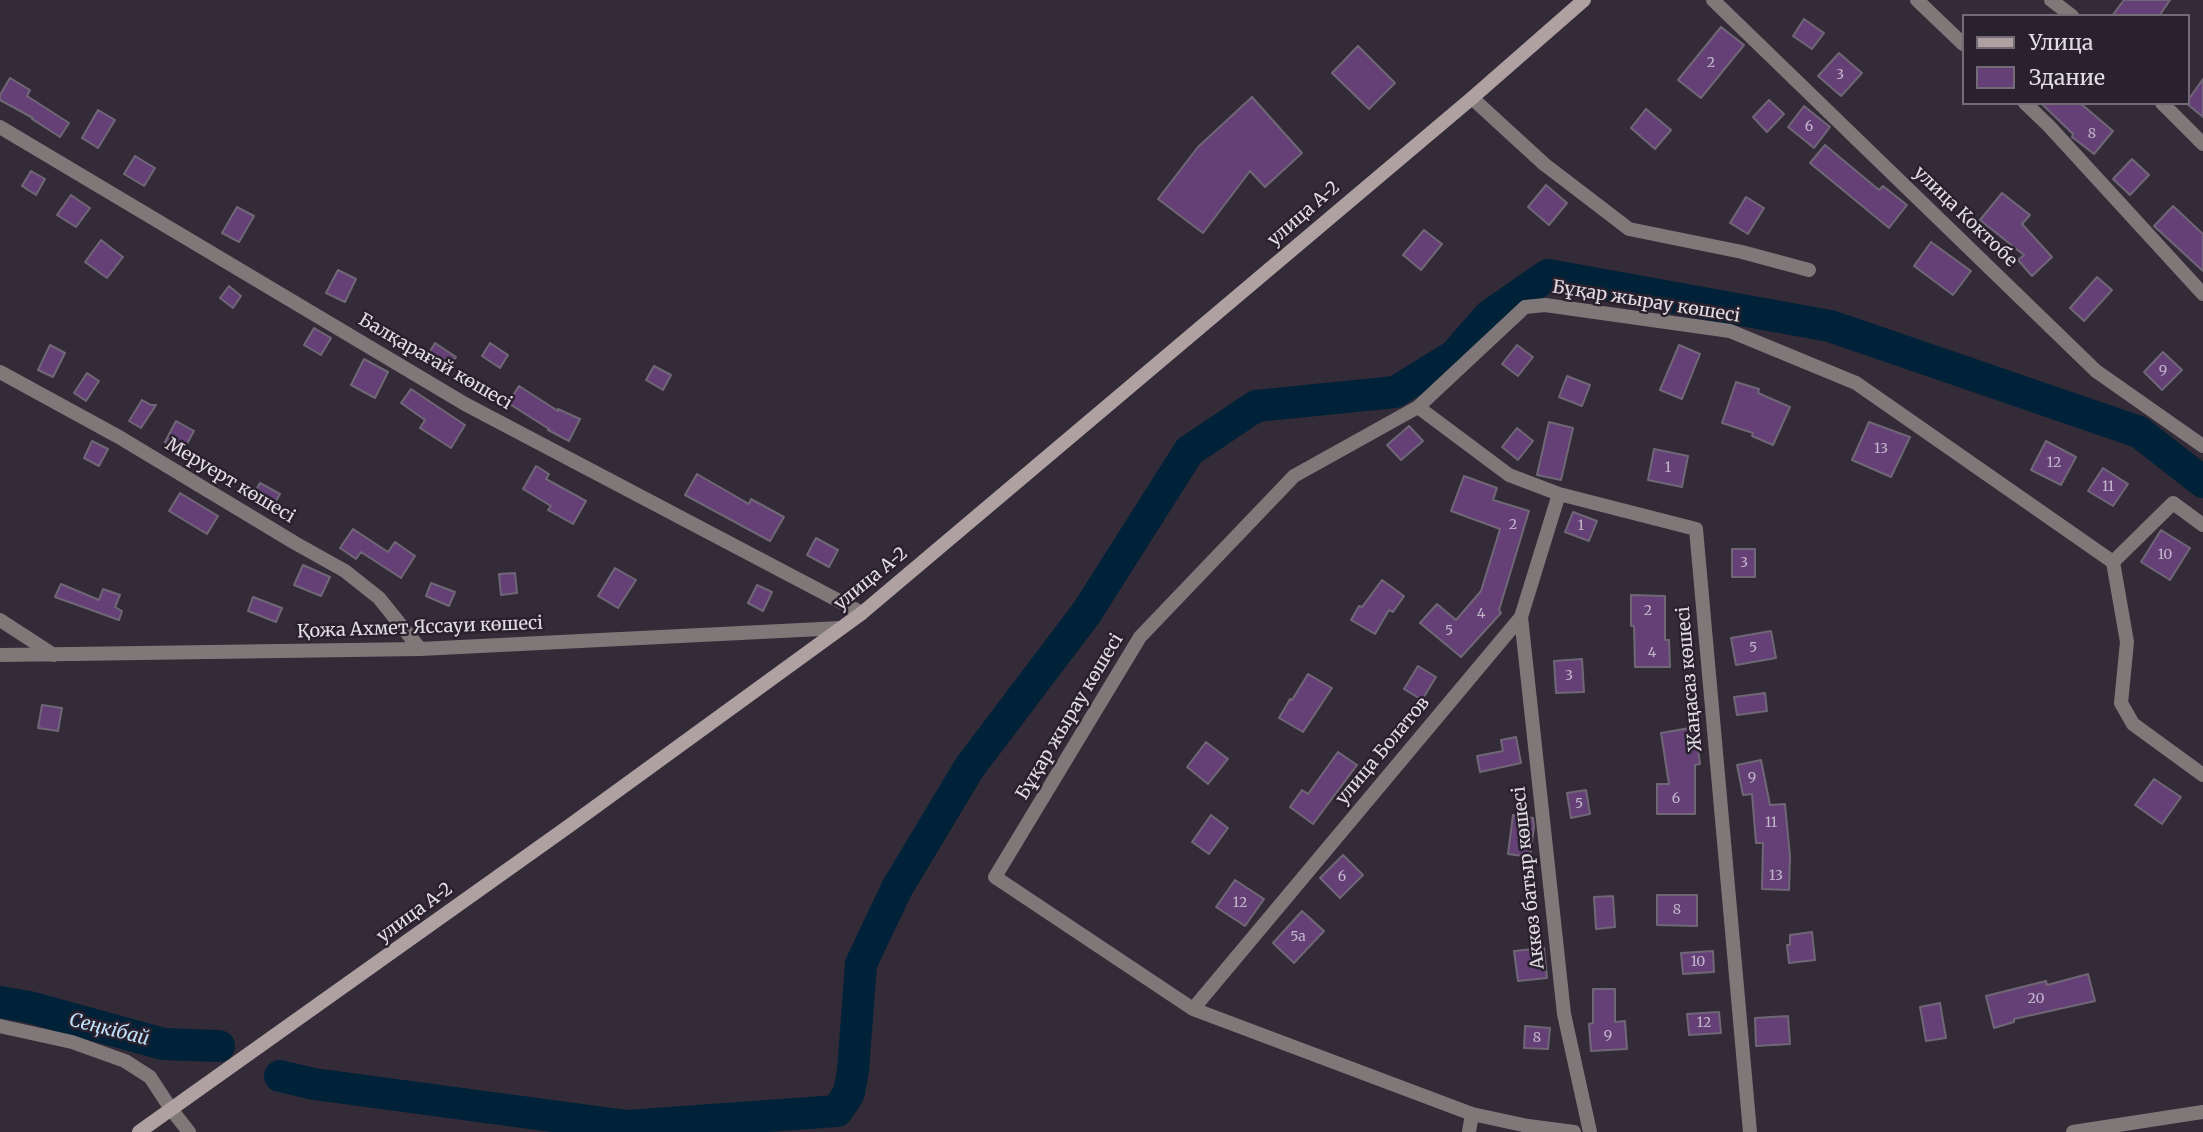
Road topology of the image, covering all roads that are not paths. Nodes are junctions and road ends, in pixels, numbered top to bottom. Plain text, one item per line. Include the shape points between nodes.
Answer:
1 (1584, 0) edge
2 (1713, 0) edge
3 (1917, 0) edge
4 (2051, 0) edge
5 (2069, 14) edge
6 (1962, 43) edge
7 (1472, 98) junction
8 (2027, 105) edge
9 (2164, 105) edge
10 (0, 127) edge
11 (2203, 144) edge
12 (1809, 271) dead end
13 (2203, 294) edge
14 (0, 372) edge
15 (1418, 407) junction
16 (2203, 446) edge
17 (1559, 494) junction
18 (2203, 525) edge
19 (2113, 562) junction
20 (862, 613) junction
21 (1521, 617) junction
22 (0, 620) edge
23 (841, 628) junction
24 (420, 649) junction
25 (0, 655) edge
26 (55, 656) junction
27 (2203, 775) edge
28 (1193, 1009) junction
29 (0, 1026) edge
30 (171, 1109) junction
31 (2203, 1112) edge
32 (1472, 1114) junction
33 (139, 1132) edge
34 (189, 1132) edge
35 (1469, 1132) edge
36 (1574, 1132) edge
37 (1590, 1132) edge
38 (1750, 1132) edge
39 (2073, 1132) edge

1 - 7 main road, улица А-2
2 - 16 street, улица Коктобе via 2096,371
3 - 6 street
4 - 5 street
7 - 12 street via 1544,164 1629,229
7 - 20 main road, улица А-2
8 - 13 street
9 - 11 street
10 - 20 street, Балқарағай көшесі via 465,404
14 - 24 street, Меруерт көшесі via 345,571 379,598
15 - 17 street, Жаңасаз көшесі via 1509,475
15 - 19 street, Бұқар жырау көшесі via 1525,307 1545,305 1730,331 1856,383
15 - 28 street, Бұқар жырау көшесі via 1294,476 1140,638 995,877
17 - 21 street, улица Болатов
17 - 38 street, Жаңасаз көшесі via 1696,529
18 - 19 street via 2173,503
19 - 27 street via 2127,642 2120,703 2133,724
20 - 23 main road, улица А-2
21 - 28 street, улица Болатов
21 - 37 street, Аккөз батыр көшесі via 1564,1014
22 - 26 street
23 - 24 street, Қожа Ахмет Яссауи көшесі
23 - 30 main road, улица А-2
24 - 26 street, Қожа Ахмет Яссауи көшесі
25 - 26 street, Қожа Ахмет Яссауи көшесі
28 - 32 street
29 - 30 street via 125,1060 150,1077
30 - 33 main road, улица А-2
30 - 34 street
31 - 39 street
32 - 35 street
32 - 36 street

